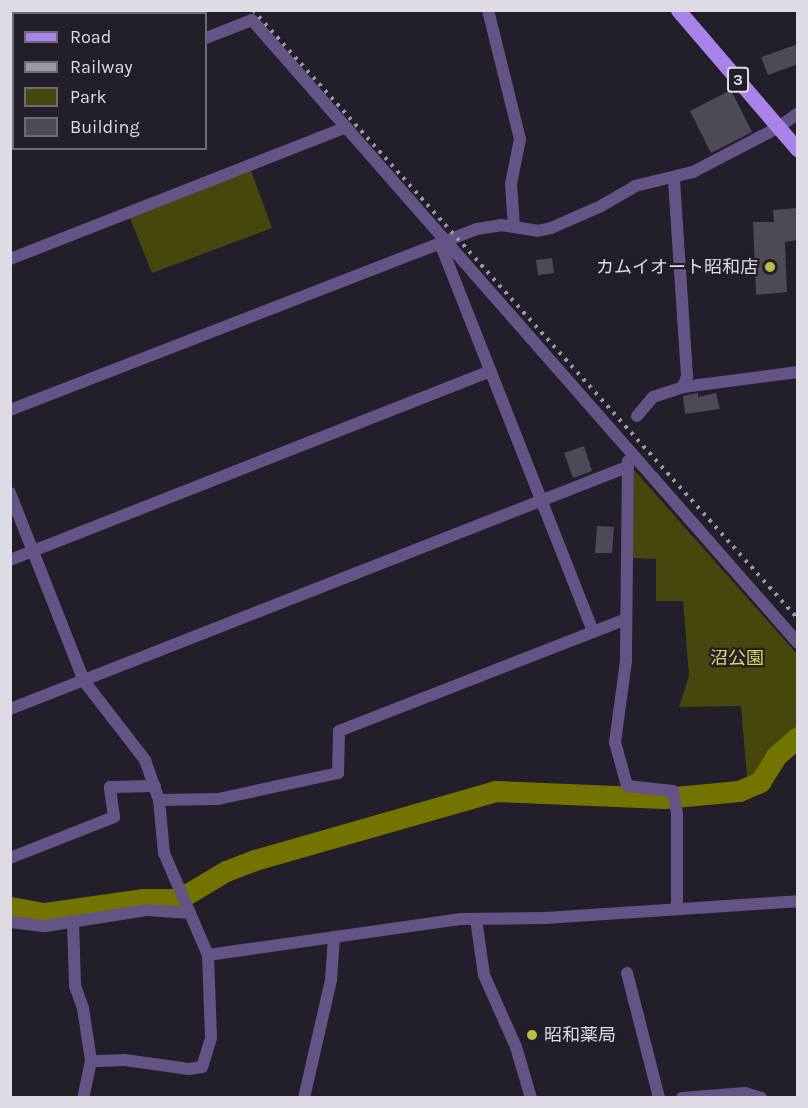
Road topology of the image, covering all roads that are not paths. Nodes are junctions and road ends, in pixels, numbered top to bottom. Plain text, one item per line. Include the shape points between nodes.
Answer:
1 (488, 10) edge
2 (678, 10) edge
3 (248, 15) edge
4 (207, 37) edge
5 (798, 113) edge
6 (346, 127) junction
7 (779, 128) junction
8 (798, 150) edge
9 (674, 178) junction
10 (514, 227) junction
11 (443, 242) junction
12 (10, 259) edge
13 (488, 372) junction
14 (798, 372) edge
15 (683, 387) junction
16 (10, 411) edge
17 (637, 416) dead end
18 (628, 447) junction
19 (627, 467) junction
20 (10, 493) edge
21 (540, 502) junction
22 (33, 551) junction
23 (10, 560) edge
24 (626, 619) junction
25 (593, 632) junction
26 (798, 643) edge
27 (84, 681) junction
28 (10, 710) edge
29 (155, 786) junction
30 (159, 800) junction
31 (10, 858) edge
32 (798, 901) edge
33 (676, 908) junction
34 (190, 912) junction
35 (476, 919) junction
36 (73, 921) junction
37 (10, 922) edge
38 (334, 937) junction
39 (208, 955) junction
40 (627, 973) dead end
41 (92, 1061) junction
42 (684, 1097) edge
43 (83, 1098) edge
44 (304, 1098) edge
45 (531, 1098) edge
46 (659, 1098) edge
47 (761, 1098) edge

1 - 10 street via 520,139 511,184
2 - 7 main road, 3
3 - 4 street
3 - 6 street
5 - 7 street
6 - 11 street
6 - 12 street
7 - 8 main road, 3
7 - 9 street
9 - 10 street via 635,186 551,228 538,231
9 - 15 street via 675,233 688,360
10 - 11 street via 477,229
11 - 13 street
11 - 16 street
11 - 18 street
13 - 21 street
13 - 22 street
14 - 15 street
15 - 17 street via 653,397
18 - 19 street
18 - 26 street
19 - 21 street
19 - 24 street
20 - 22 street
21 - 25 street
21 - 27 street
22 - 23 street
22 - 27 street
24 - 25 street
24 - 33 street via 626,661 615,742 627,786 673,791 677,814
25 - 30 street via 339,730 338,773 218,799
27 - 28 street
27 - 29 street via 145,760
29 - 30 street
29 - 31 street via 111,787 114,817
30 - 34 street via 164,853
32 - 33 street
33 - 35 street
34 - 36 street via 147,910
34 - 39 street
35 - 38 street
35 - 45 street via 484,975 516,1047
36 - 37 street via 45,926
36 - 41 street via 75,987 83,1008
38 - 39 street
38 - 44 street via 331,980
39 - 41 street via 211,1038 202,1067
40 - 46 street
41 - 43 street
42 - 47 street via 745,1093

